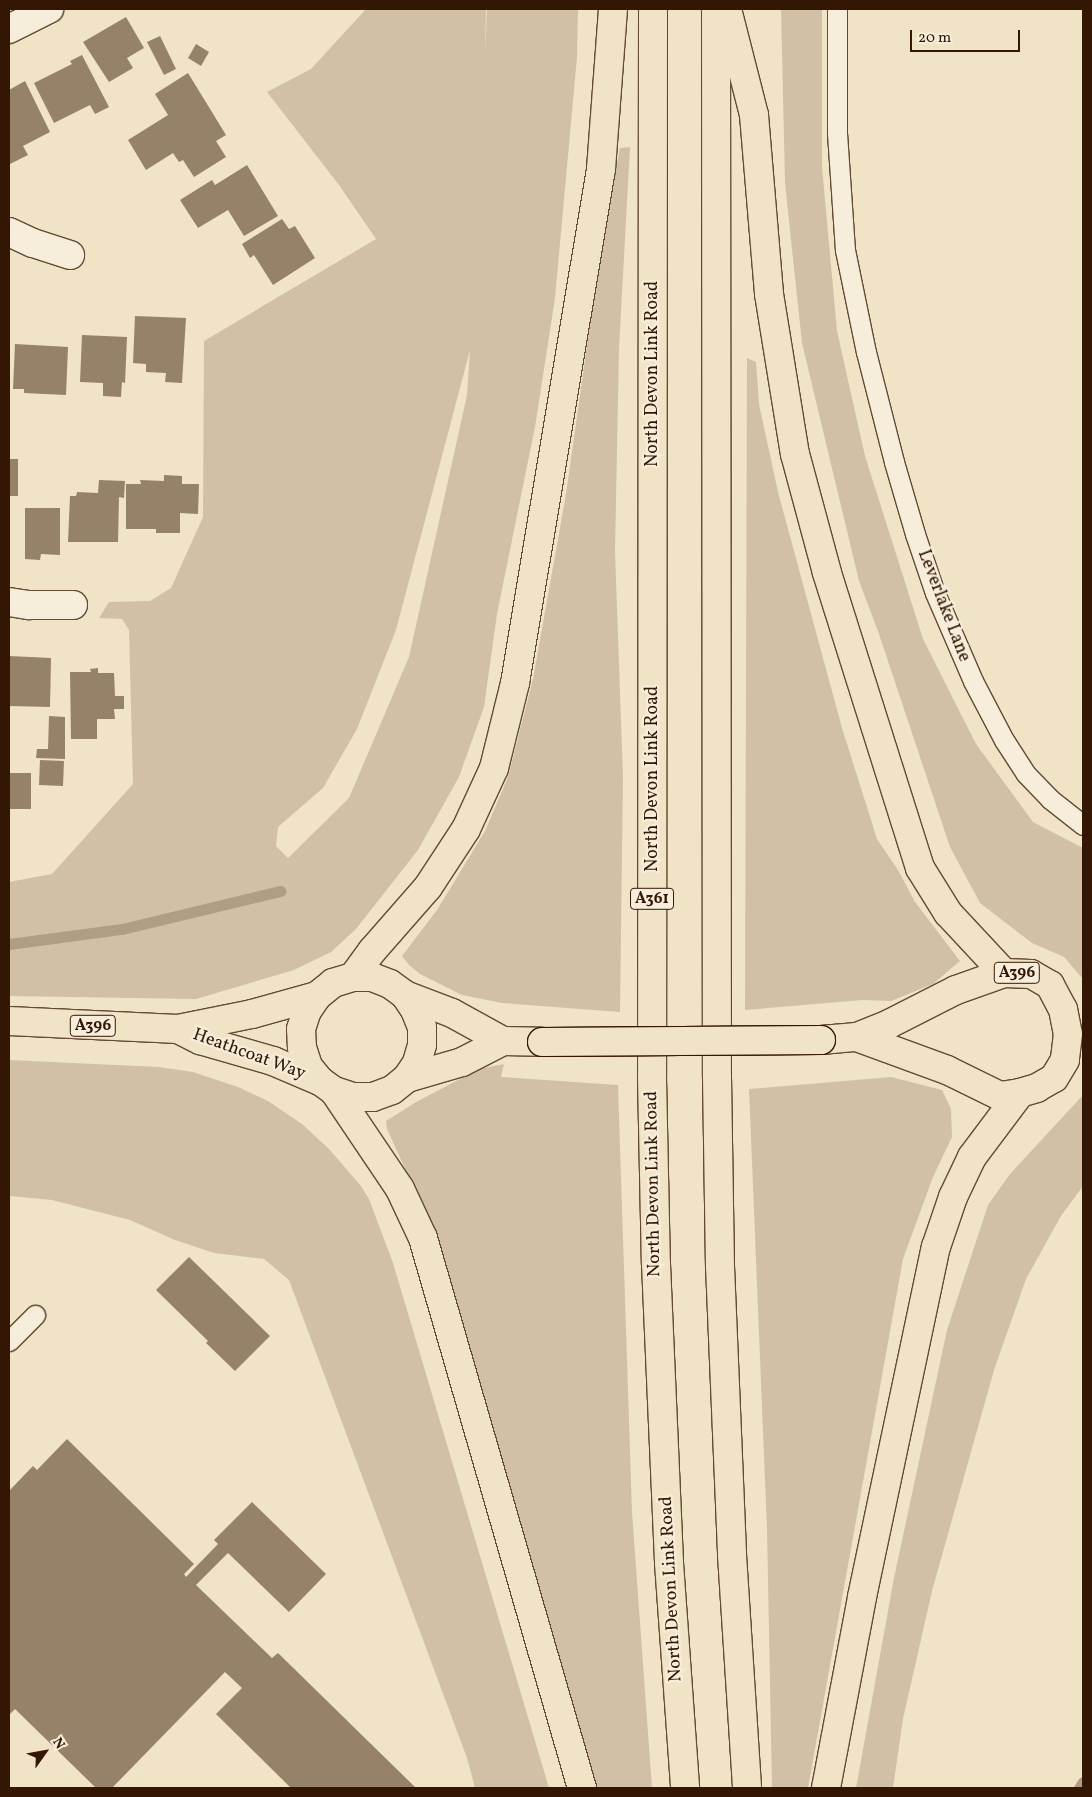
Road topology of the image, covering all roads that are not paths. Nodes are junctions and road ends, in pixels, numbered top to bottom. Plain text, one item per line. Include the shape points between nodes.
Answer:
1 (49, 9) edge
2 (613, 9) edge
3 (653, 9) edge
4 (716, 9) edge
5 (727, 9) edge
6 (837, 9) edge
7 (9, 29) edge
8 (9, 232) edge
9 (70, 255) dead end
10 (9, 602) edge
11 (74, 605) dead end
12 (1083, 825) edge
13 (1004, 973) junction
14 (353, 977) junction
15 (404, 995) junction
16 (317, 996) junction
17 (9, 1021) edge
18 (178, 1029) junction
19 (1076, 1034) edge
20 (857, 1037) junction
21 (503, 1041) junction
22 (407, 1078) junction
23 (327, 1086) junction
24 (1020, 1093) junction
25 (35, 1315) dead end
26 (9, 1341) edge
27 (582, 1788) edge
28 (685, 1788) edge
29 (747, 1788) edge
30 (826, 1788) edge

1 - 7 street
2 - 14 main road via 602,169 515,683 494,768 466,829 428,887
3 - 28 main road, North Devon Link Road / A361 via 652,1088 668,1553
4 - 29 main road via 717,1117 732,1555
5 - 13 main road via 754,115 769,294 794,454 826,573 920,868 948,913
6 - 12 lane, Leverlake Lane via 837,133 845,250 866,352 915,534 935,593 973,682 1004,740 1026,774 1050,799
8 - 9 street
10 - 11 street
13 - 19 main road, A396 via 1031,974 1050,985
13 - 20 main road, A396 via 956,990
14 - 15 main road via 372,977 390,984
14 - 16 main road via 334,983
15 - 21 main road, A396 via 452,1013
15 - 22 main road via 422,1027 417,1063
16 - 18 main road, Heathcoat Way / A396
16 - 23 main road via 301,1029 302,1048 308,1066
17 - 18 main road, Heathcoat Way / A396
18 - 23 main road, Heathcoat Way / A396 via 200,1040 273,1061
19 - 24 main road, A396 via 1054,1078
20 - 21 main road, A396, bridge via 821,1040
20 - 24 main road, A396 via 947,1070 1000,1096
21 - 22 main road, A396 via 462,1062
22 - 23 main road via 392,1090 373,1097 353,1097
23 - 27 main road via 400,1189 423,1238
24 - 30 main road via 972,1157 953,1197 936,1247 863,1588
25 - 26 lane

